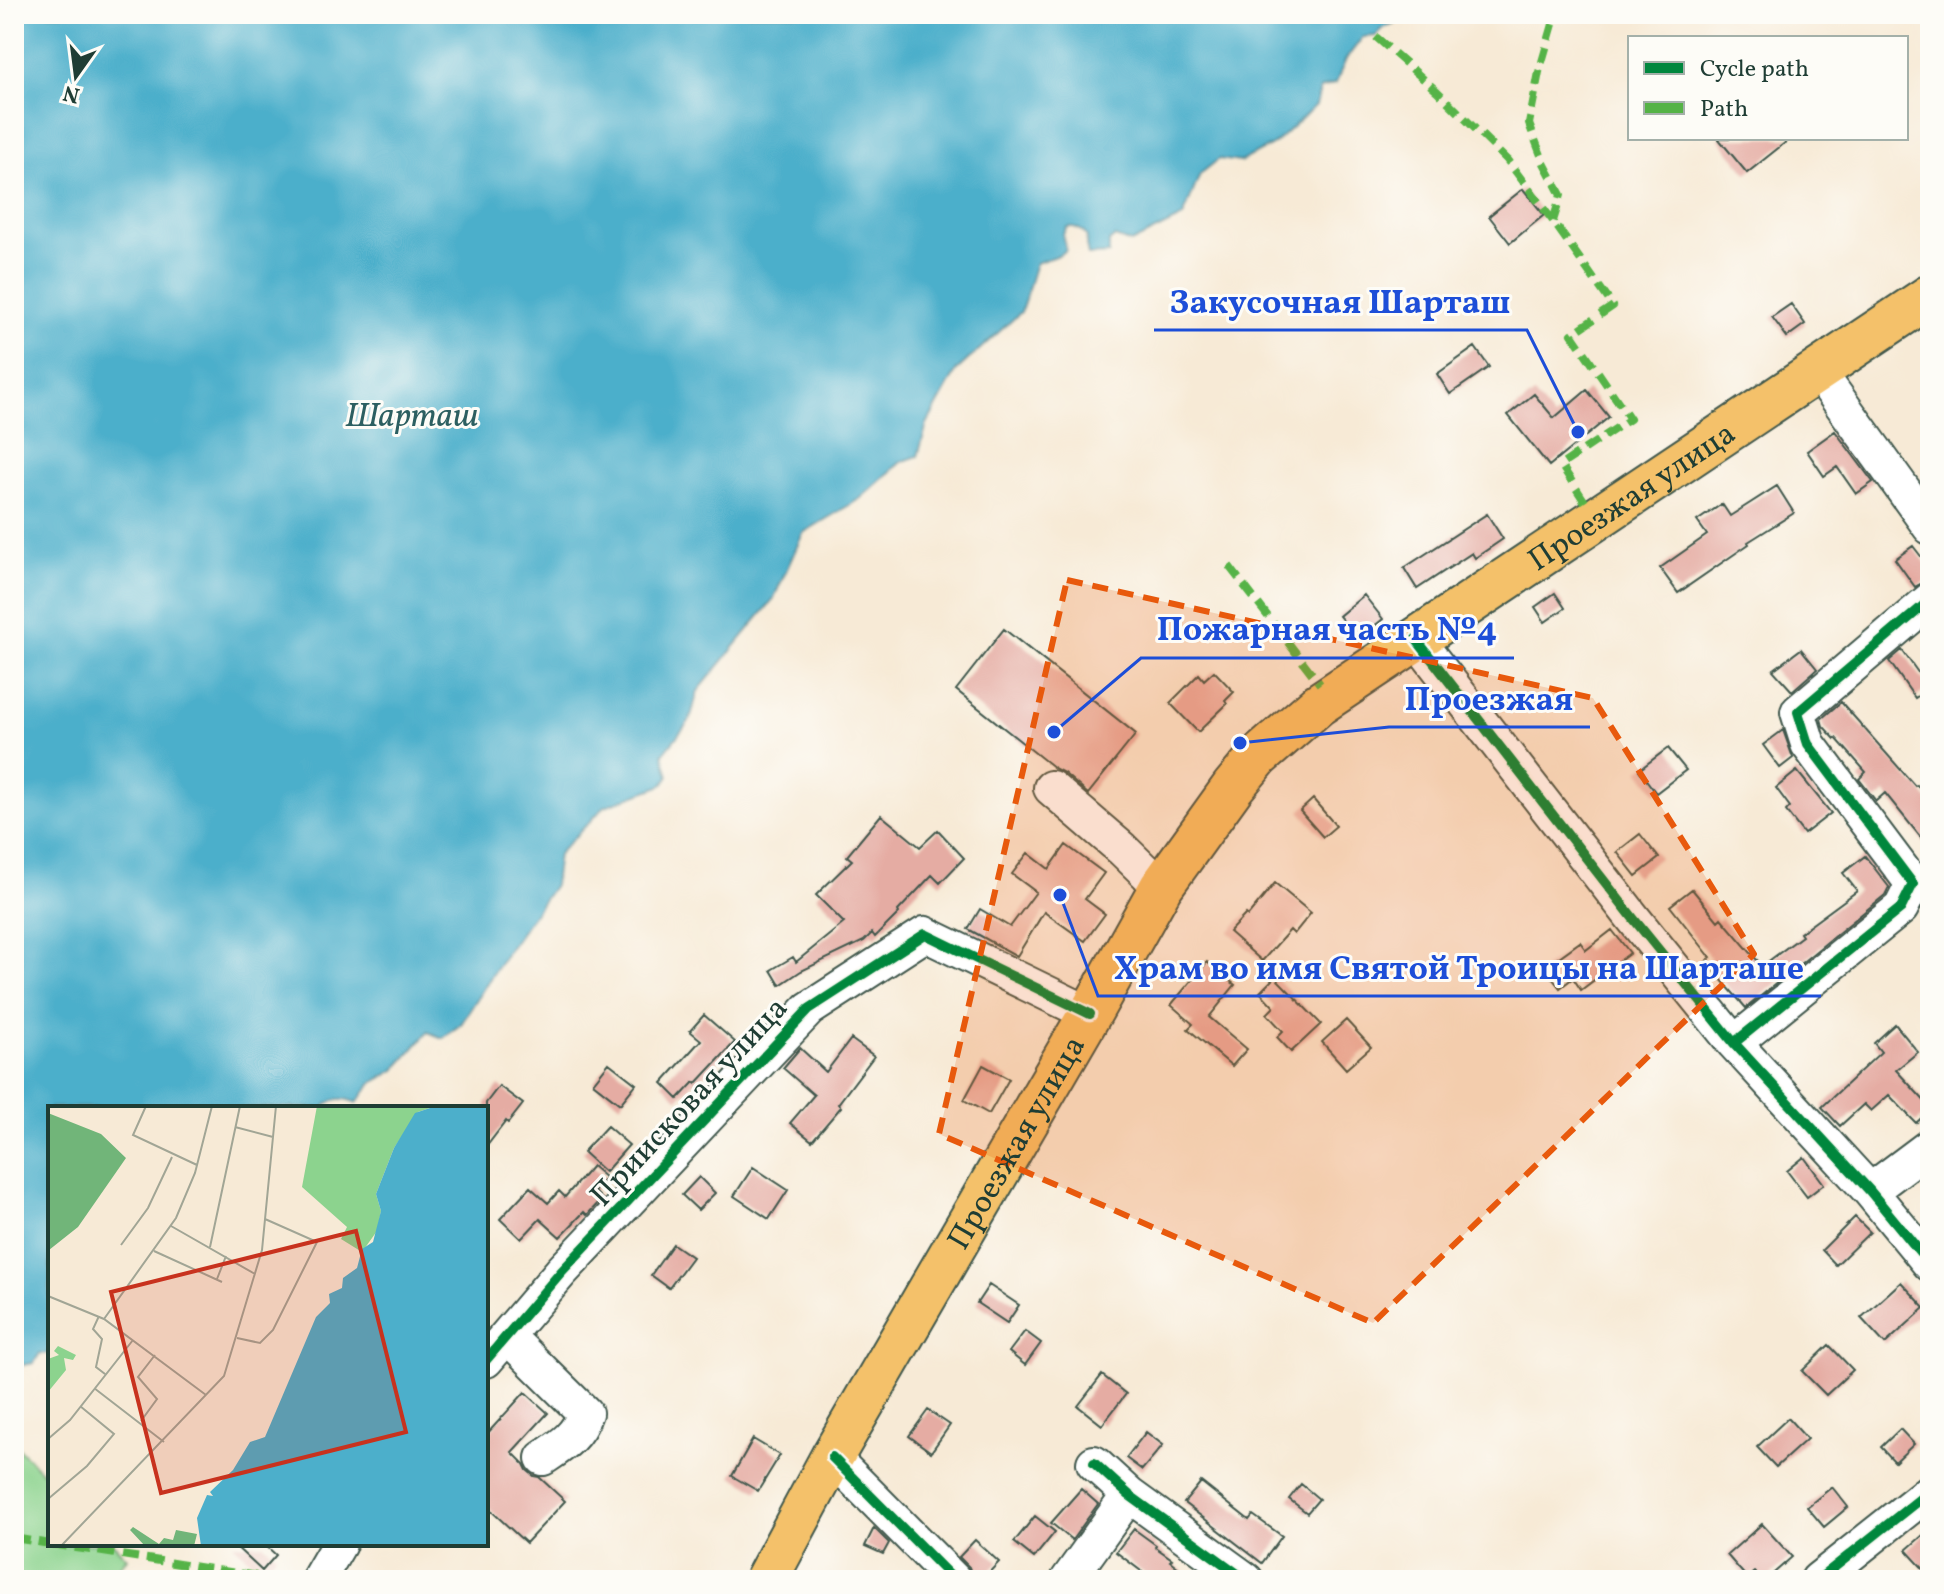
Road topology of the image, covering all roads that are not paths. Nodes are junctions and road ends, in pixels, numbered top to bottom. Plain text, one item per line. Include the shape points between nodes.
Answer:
1 (1930, 296) edge
2 (1817, 370) junction
3 (1930, 527) edge
4 (1930, 600) edge
5 (1416, 639) junction
6 (1051, 788) dead end
7 (1161, 887) junction
8 (1090, 1014) junction
9 (1734, 1043) junction
10 (1930, 1146) edge
11 (1870, 1191) junction
12 (1930, 1264) edge
13 (496, 1348) edge
14 (832, 1457) junction
15 (543, 1458) dead end
16 (1094, 1463) dead end
17 (1930, 1491) edge
18 (1129, 1495) junction
19 (338, 1546) edge
20 (318, 1580) edge
21 (766, 1580) edge
22 (954, 1580) edge
23 (1068, 1580) edge
24 (1246, 1580) edge
25 (1818, 1580) edge

1 - 2 main road, Проезжая улица
2 - 3 street
2 - 5 main road, Проезжая улица
4 - 9 street via 1798,712 1808,744 1913,884 1901,908
5 - 7 main road, Проезжая улица via 1319,704 1258,757
5 - 9 street
6 - 7 street
7 - 8 main road, Проезжая улица
8 - 13 street, Приисковая улица via 925,934 809,1009
8 - 14 main road, Проезжая улица
9 - 11 street
10 - 11 street
11 - 12 street
13 - 15 street via 585,1413 580,1428
14 - 21 main road, Проезжая улица
14 - 22 street
16 - 18 street
17 - 25 street
18 - 23 street
18 - 24 street
19 - 20 street

